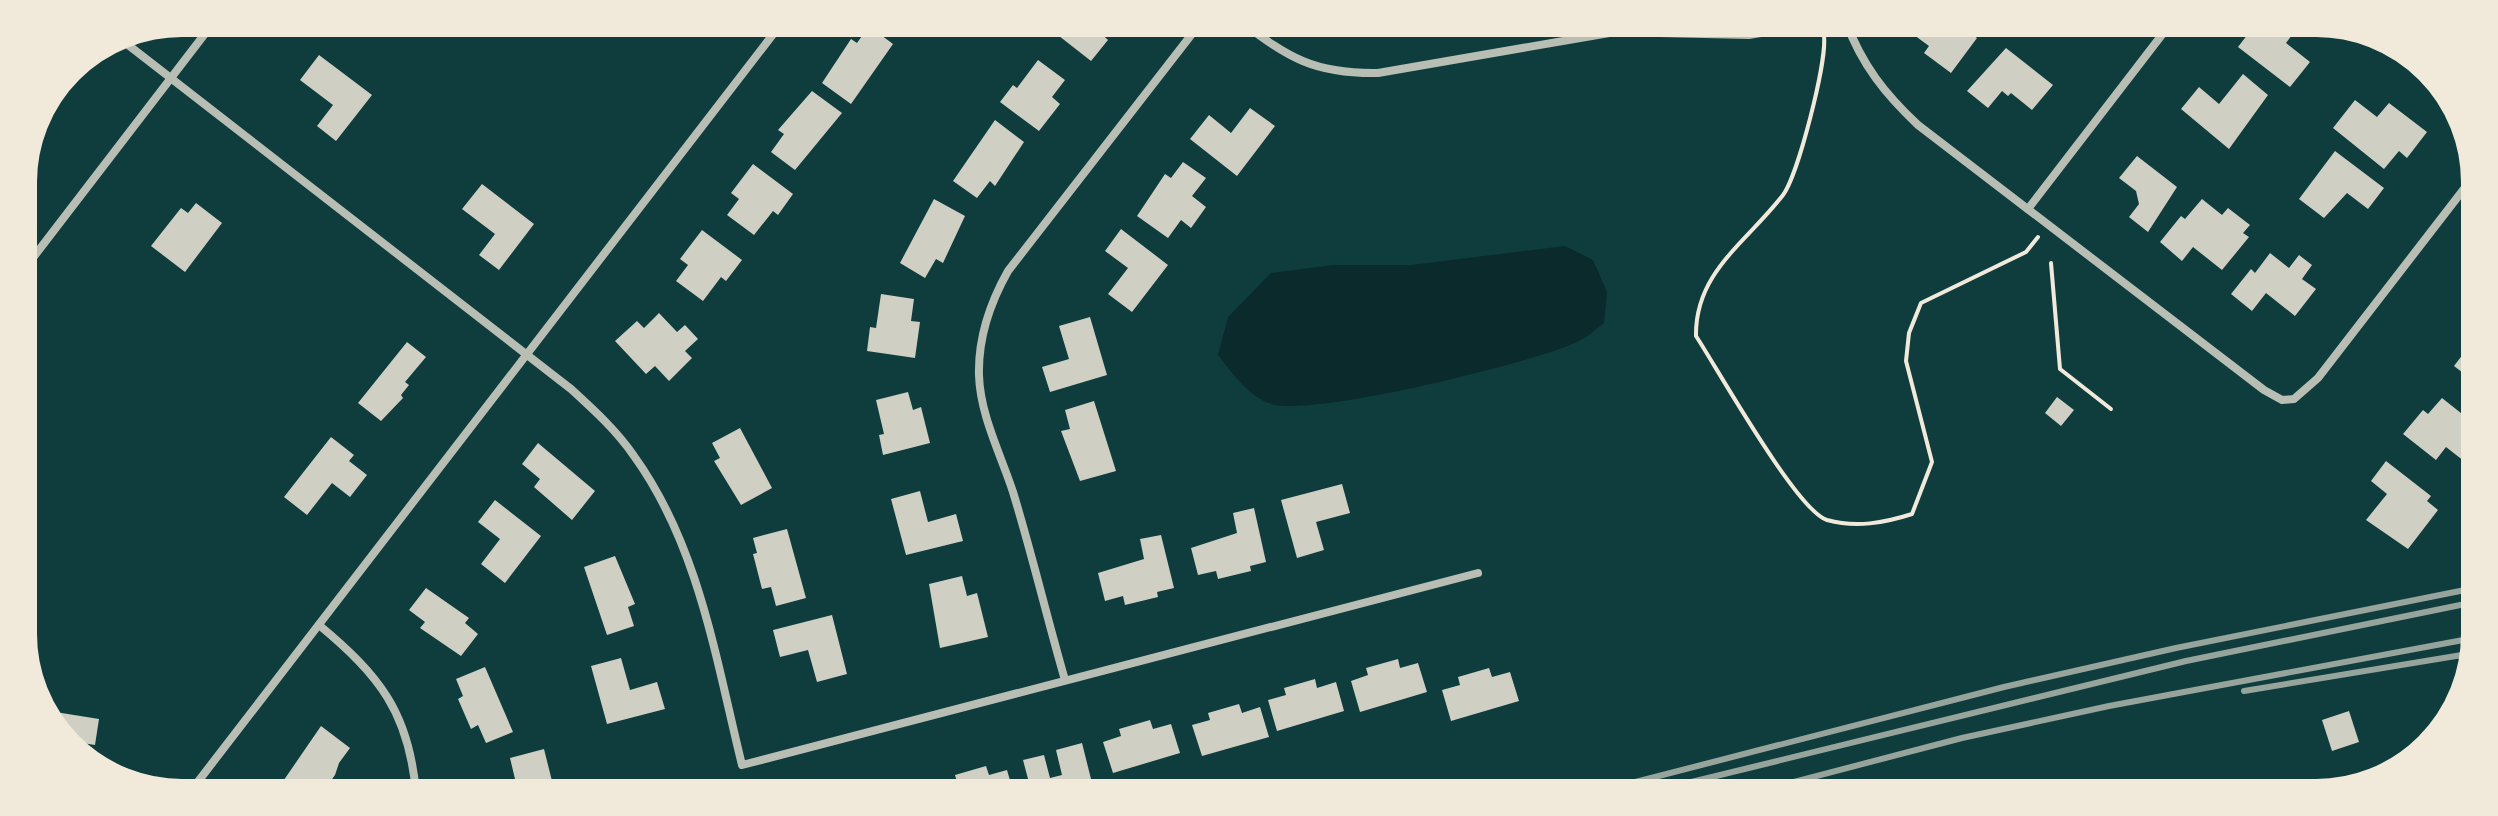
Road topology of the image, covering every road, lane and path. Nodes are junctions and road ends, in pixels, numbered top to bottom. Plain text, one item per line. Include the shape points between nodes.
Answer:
1 (206, 32) edge
2 (775, 32) edge
3 (1193, 32) edge
4 (1255, 32) edge
5 (1615, 32) edge
6 (1615, 32) edge
7 (1768, 32) edge
8 (1824, 32) edge
9 (1850, 32) edge
10 (2164, 32) edge
11 (125, 43) edge
12 (171, 78) junction
13 (2466, 186) edge
14 (2028, 209) junction
15 (2048, 224) junction
16 (32, 259) edge
17 (2051, 263) dead end
18 (526, 354) junction
19 (2111, 409) dead end
20 (1478, 573) dead end
21 (319, 625) junction
22 (1065, 680) junction
23 (196, 784) edge
24 (415, 784) edge

1 - 12 street
2 - 18 street
3 - 22 street via 1008,271 982,339 983,403
4 - 6 street via 1293,59 1348,74
5 - 7 street
8 - 15 path via 1822,67 1786,192 1706,284 1696,309 1696,336 1796,493 1824,519 1878,525 1912,514 1932,462 1906,361 1909,333 1921,303 2026,252
9 - 14 street via 1882,92
10 - 14 street
11 - 12 street
12 - 16 street
12 - 18 street
13 - 15 street via 2318,378 2294,399 2282,400 2264,390
14 - 15 street
17 - 19 path via 2060,369
18 - 21 street
18 - 22 street via 604,419 635,456 661,500 695,578 742,765
20 - 22 street
21 - 23 street
21 - 24 street via 362,660 396,708 408,740

